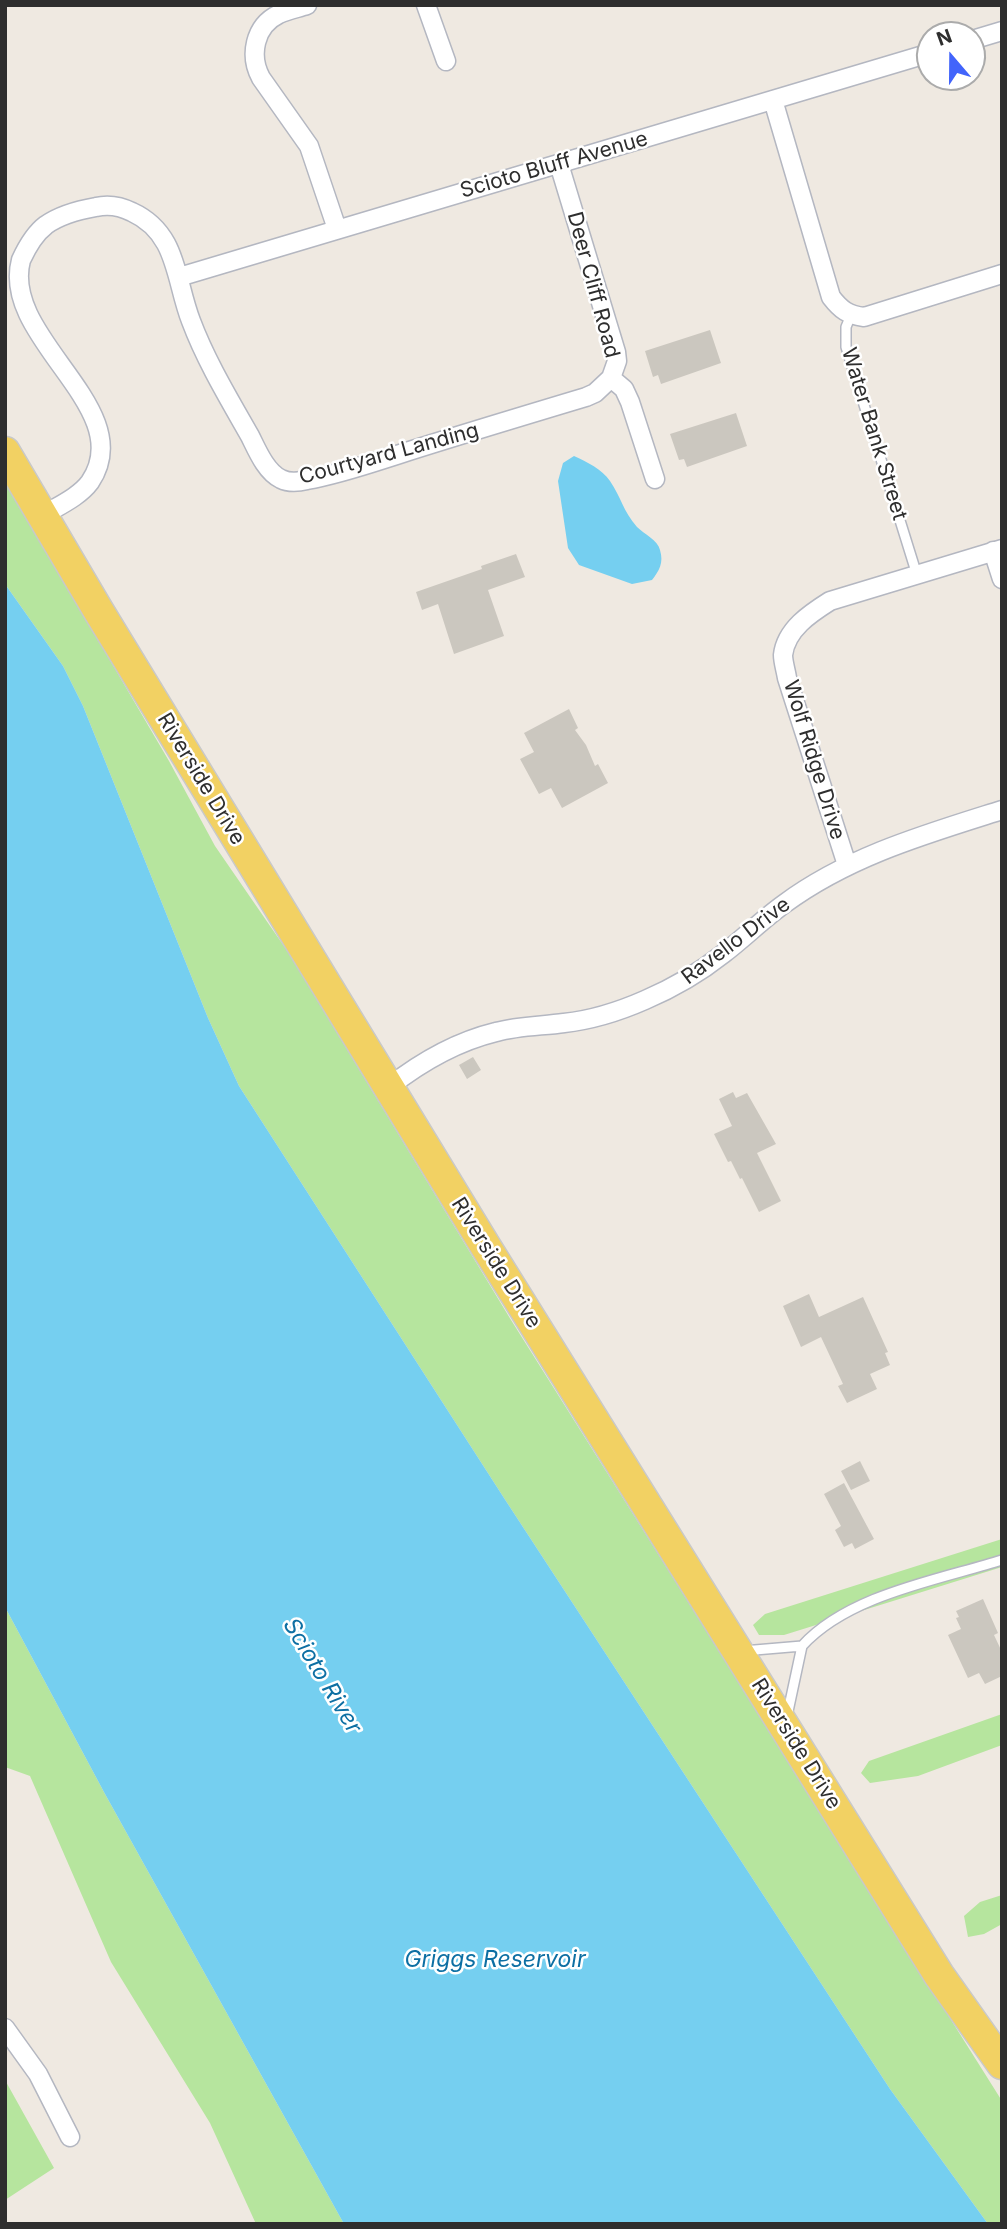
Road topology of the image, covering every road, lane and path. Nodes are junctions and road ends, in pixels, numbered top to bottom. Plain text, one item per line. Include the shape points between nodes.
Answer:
1 (307, 5) edge
2 (426, 5) edge
3 (916, 57) edge
4 (446, 61) dead end
5 (773, 100) junction
6 (559, 164) junction
7 (337, 229) junction
8 (1002, 275) edge
9 (179, 277) junction
10 (850, 315) junction
11 (611, 378) junction
12 (5, 452) edge
13 (655, 479) dead end
14 (42, 516) junction
15 (997, 550) edge
16 (917, 575) junction
17 (1002, 579) edge
18 (1002, 810) edge
19 (847, 865) junction
20 (388, 1087) junction
21 (1002, 1560) edge
22 (802, 1647) junction
23 (738, 1651) junction
24 (785, 1728) junction
25 (5, 2028) edge
26 (1002, 2064) edge
27 (70, 2137) dead end

1 - 7 street via 269,21 261,30 254,60 261,78 309,146
2 - 4 street
3 - 5 street, Scioto Bluff Avenue
5 - 6 street, Scioto Bluff Avenue
5 - 10 street, Water Bank Street via 831,297
6 - 7 street, Scioto Bluff Avenue
6 - 11 street, Deer Cliff Road via 616,352
7 - 9 street, Scioto Bluff Avenue
8 - 10 street via 864,317
9 - 11 street, Courtyard Landing via 190,319 222,386 263,460 279,479 310,480 586,397
9 - 14 street, Courtyard Landing via 156,227 120,206 64,216 46,225 26,248 16,287 21,313 94,423 100,445 96,470 82,491
10 - 16 lane, Water Bank Street via 846,348
11 - 13 street, Deer Cliff Road via 631,402
12 - 14 main road, Riverside Drive
14 - 20 main road, Riverside Drive
15 - 16 street, Wolf Ridge Drive
15 - 17 street
16 - 19 street, Wolf Ridge Drive via 830,601 807,615 792,633 783,655
18 - 19 street, Ravello Drive via 906,840
19 - 20 street, Ravello Drive via 784,904 673,988 589,1019 473,1039 418,1065
20 - 23 main road, Riverside Drive
21 - 22 lane via 850,1609
22 - 23 lane
22 - 24 lane
23 - 24 main road, Riverside Drive
24 - 26 main road, Riverside Drive via 939,1975
25 - 27 street via 38,2074

